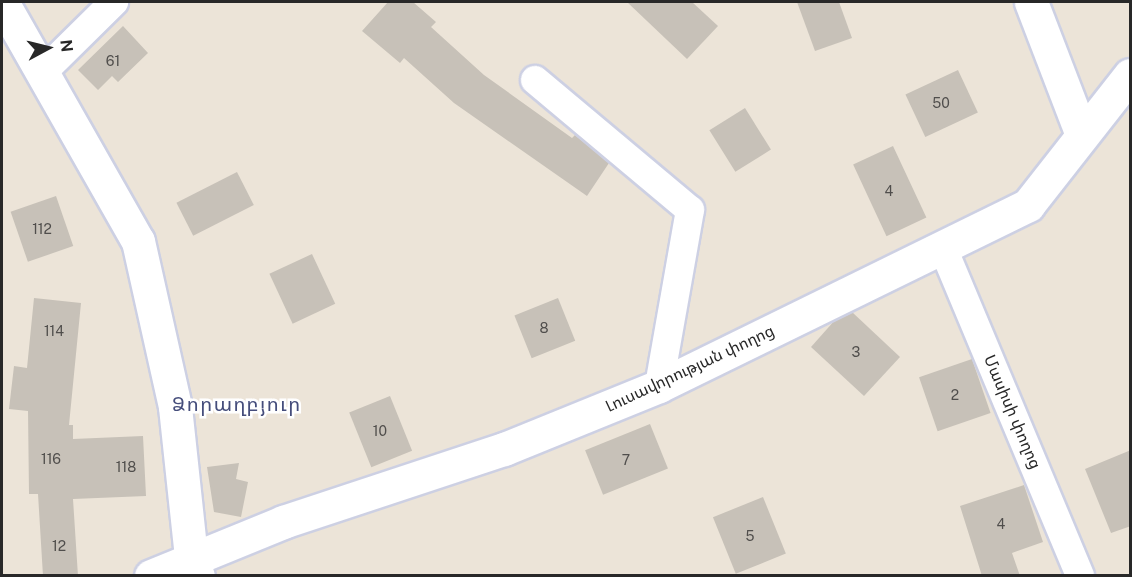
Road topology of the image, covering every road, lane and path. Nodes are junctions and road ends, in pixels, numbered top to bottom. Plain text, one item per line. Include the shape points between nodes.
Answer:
1 (2, 2) edge
2 (114, 2) edge
3 (1031, 2) edge
4 (43, 72) junction
5 (1131, 75) edge
6 (535, 80) dead end
7 (1082, 135) junction
8 (943, 248) junction
9 (659, 386) junction
10 (194, 566) edge
11 (151, 576) edge
12 (1080, 576) edge

1 - 4 main road
2 - 4 street
3 - 7 main road
4 - 10 main road via 138,241 175,407
5 - 7 main road, Լուսավորության փողոց
6 - 9 street via 690,210
7 - 8 main road, Լուսավորության փողոց via 1028,205
8 - 9 main road, Լուսավորության փողոց
8 - 12 street, Մասիսի փողոց
9 - 10 main road, Լուսավորության փողոց
10 - 11 main road, Լուսավորության փողոց

